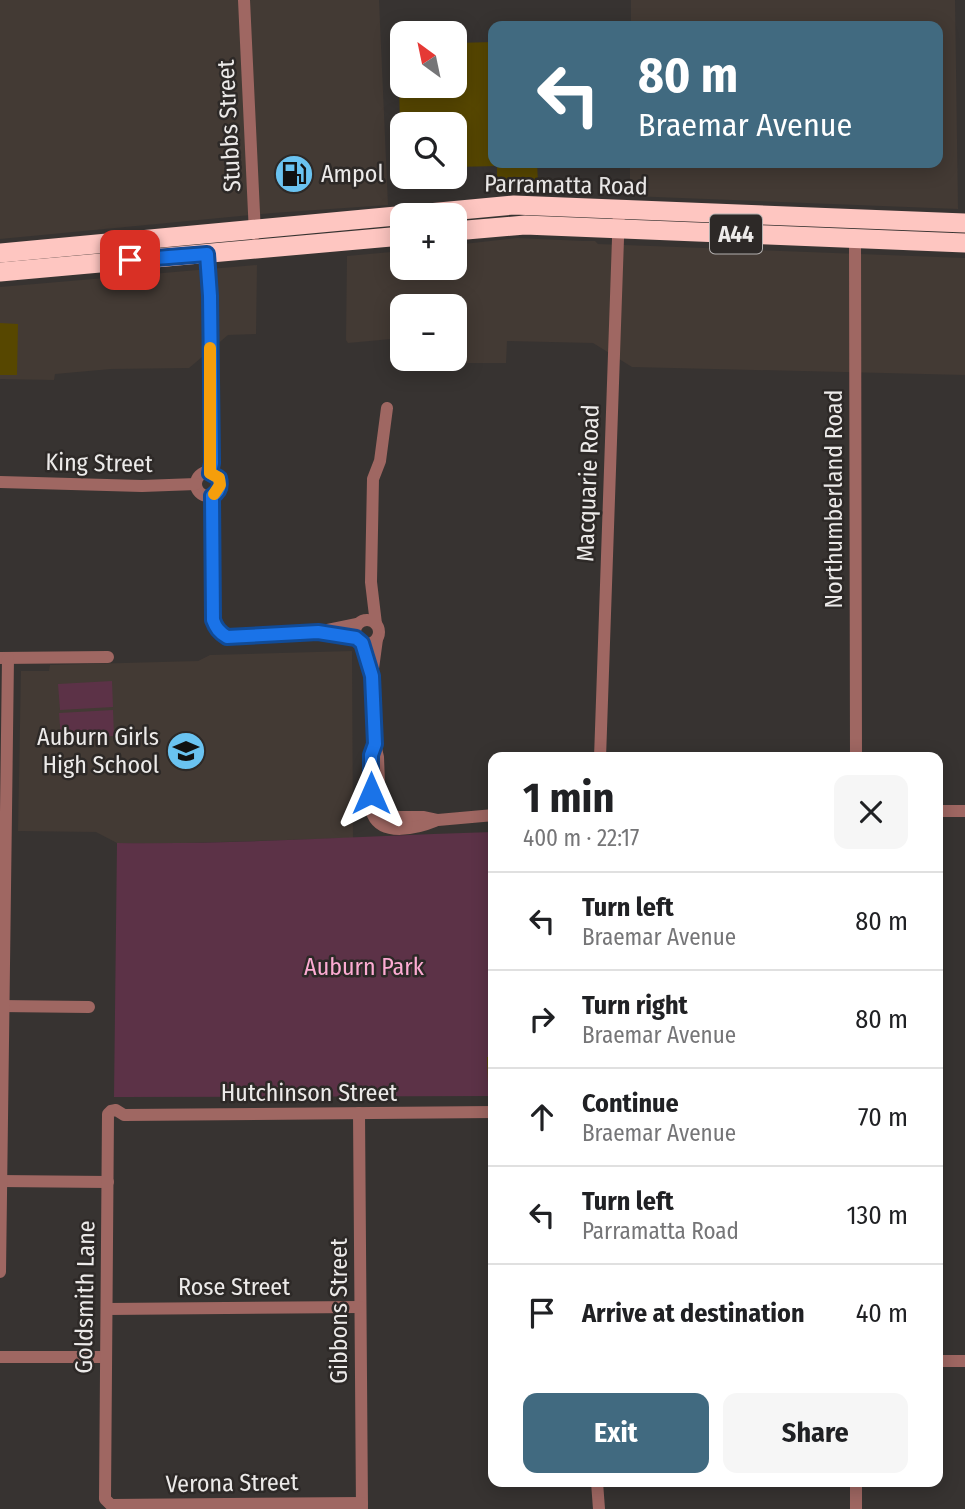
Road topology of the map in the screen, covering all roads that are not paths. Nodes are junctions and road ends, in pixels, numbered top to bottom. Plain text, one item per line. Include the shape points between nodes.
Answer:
1 (244, 0) edge
2 (618, 219) junction
3 (965, 223) edge
4 (254, 229) junction
5 (467, 230) edge
6 (390, 237) edge
7 (855, 239) junction
8 (965, 243) edge
9 (256, 250) junction
10 (0, 253) edge
11 (207, 254) junction
12 (0, 272) edge
13 (387, 408) dead end
14 (210, 473) junction
15 (0, 482) edge
16 (196, 484) junction
17 (212, 496) junction
18 (371, 582) junction
19 (360, 622) junction
20 (376, 624) junction
21 (318, 632) junction
22 (377, 639) junction
23 (359, 641) junction
24 (108, 657) dead end
25 (4, 658) edge
26 (372, 676) junction
27 (600, 752) edge
28 (856, 752) edge
29 (943, 811) edge
30 (965, 811) edge
31 (488, 816) edge
32 (2, 832) edge
33 (1, 1006) edge
34 (89, 1007) dead end
35 (488, 1112) edge
36 (359, 1113) junction
37 (124, 1115) joint
38 (1, 1181) edge
39 (108, 1182) junction
40 (0, 1272) edge
41 (360, 1307) junction
42 (107, 1309) junction
43 (0, 1357) edge
44 (105, 1357) junction
45 (943, 1361) edge
46 (965, 1361) edge
47 (597, 1487) edge
48 (856, 1487) edge
49 (105, 1499) joint
50 (362, 1506) edge
51 (599, 1509) edge
52 (856, 1509) edge

1 - 4 street, Stubbs Street
2 - 3 highway, Parramatta Road / A44
2 - 4 highway, Parramatta Road / A44 via 514,205
2 - 5 highway, Parramatta Road / A44
2 - 7 highway, Parramatta Road / A44
2 - 27 street, Macquarie Road
4 - 9 street, Stubbs Street
4 - 10 highway, Parramatta Road / A44
6 - 9 highway
7 - 8 highway, Parramatta Road / A44
7 - 28 street, Northumberland Road
9 - 11 highway
11 - 12 highway
11 - 14 street
13 - 18 street via 380,461 373,478
14 - 16 street via 201,475
14 - 17 street via 220,482
15 - 16 street, King Street
16 - 17 street via 201,494
17 - 21 street via 213,620 218,631 227,637
18 - 19 street
18 - 20 street
19 - 20 street
19 - 21 street
19 - 23 street via 355,631
20 - 22 street
21 - 23 street
22 - 23 street
22 - 26 street
23 - 26 street
24 - 25 street
25 - 32 street
26 - 31 street via 381,806 389,821 397,817 438,820
29 - 30 street
32 - 33 street
33 - 34 street
33 - 38 street
35 - 36 street, Hutchinson Street
36 - 37 street, Hutchinson Street
36 - 41 street, Gibbons Street
37 - 39 street, Goldsmith Lane via 116,1110 108,1114
38 - 39 street
38 - 40 street
39 - 42 street, Goldsmith Lane
41 - 42 street, Rose Street
41 - 50 street, Gibbons Street
42 - 44 street, Goldsmith Lane
43 - 44 street
44 - 49 street, Goldsmith Lane
45 - 46 street
47 - 51 street
48 - 52 street
49 - 50 street, Verona Street via 111,1505

